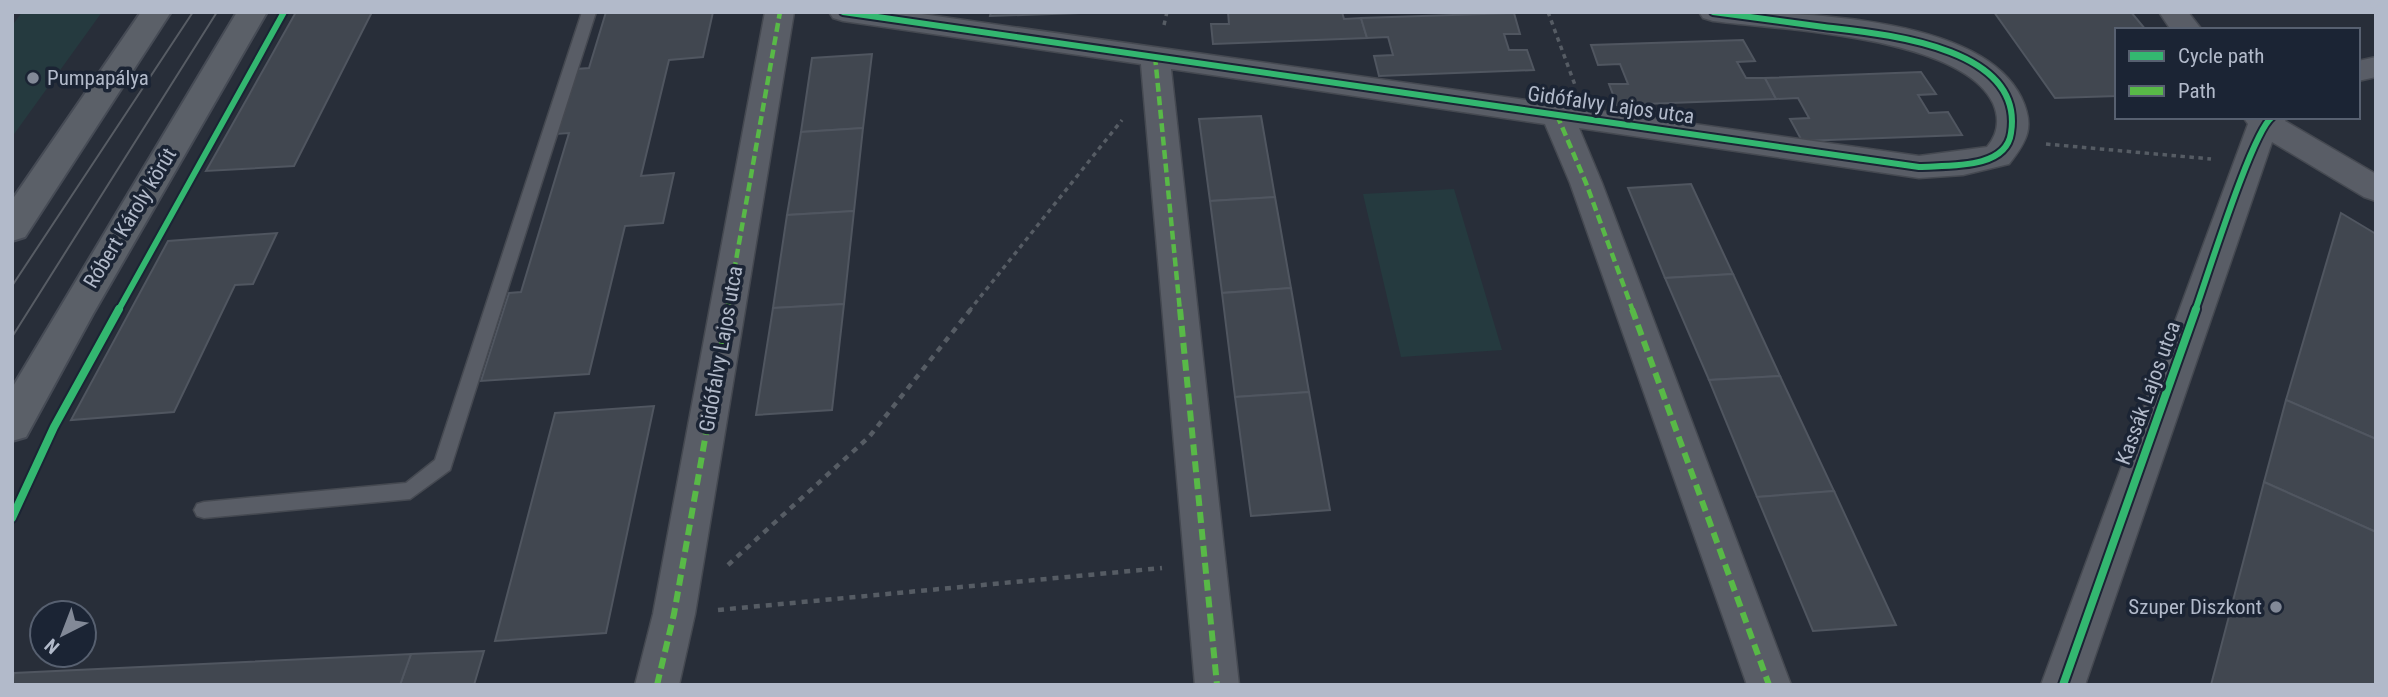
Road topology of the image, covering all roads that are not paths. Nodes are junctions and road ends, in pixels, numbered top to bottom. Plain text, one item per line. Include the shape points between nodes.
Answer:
1 (156, 12) edge
2 (252, 12) edge
3 (589, 12) edge
4 (780, 12) edge
5 (843, 12) edge
6 (1713, 12) edge
7 (2173, 12) edge
8 (2186, 28) edge
9 (1156, 66) junction
10 (1572, 117) junction
11 (2265, 119) edge
12 (2376, 189) edge
13 (19, 209) edge
14 (12, 425) edge
15 (204, 510) dead end
16 (657, 685) edge
17 (1217, 685) edge
18 (1769, 685) edge
19 (2063, 685) edge

1 - 13 main road
2 - 14 main road, Róbert Károly körút
3 - 15 lane via 443,464 410,491
4 - 16 street, Gidófalvy Lajos utca via 674,614
5 - 9 street, Gidófalvy Lajos utca
6 - 10 street, Gidófalvy Lajos utca via 1895,36 1939,47 1973,63 2000,86 2014,115 2010,141 1998,156 1919,167
7 - 8 street
9 - 10 street, Gidófalvy Lajos utca
9 - 17 street
10 - 18 street, Gidófalvy Lajos utca via 1586,183
11 - 12 street
11 - 19 street, Kassák Lajos utca

